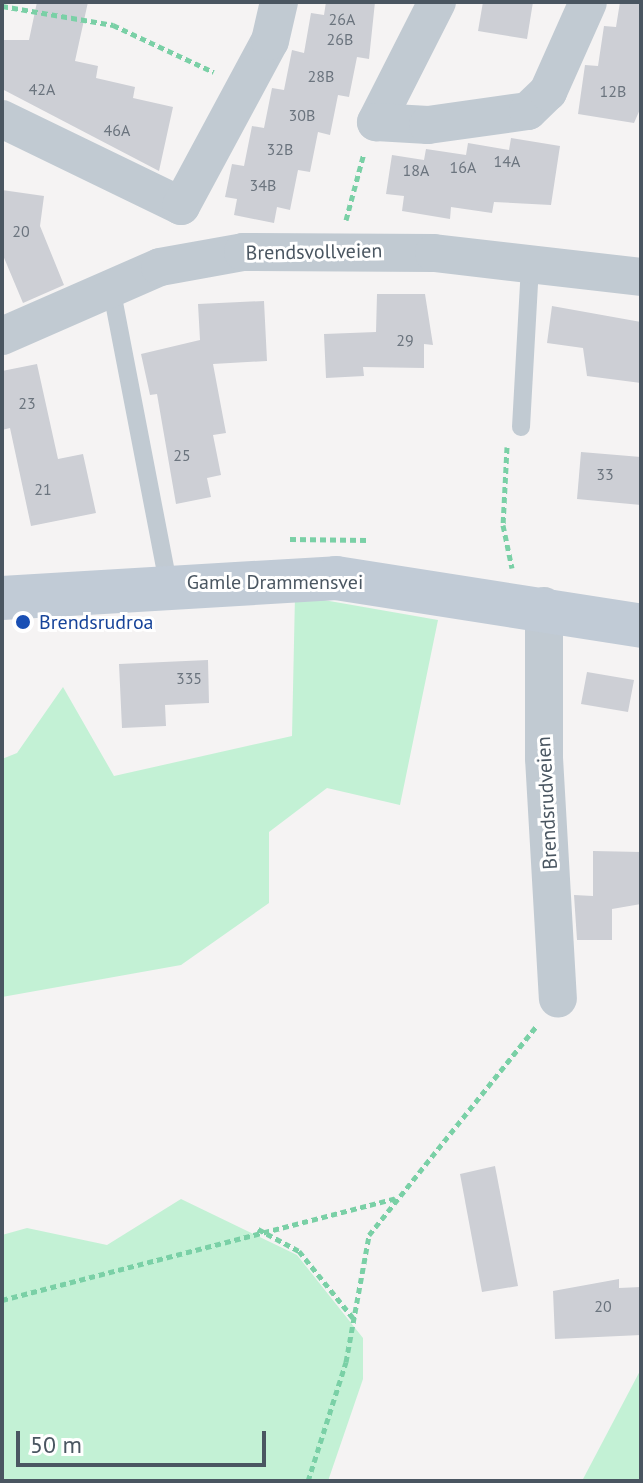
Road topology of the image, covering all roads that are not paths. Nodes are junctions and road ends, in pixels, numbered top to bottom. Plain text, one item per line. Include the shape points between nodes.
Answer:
1 (279, 2) edge
2 (437, 2) edge
3 (588, 2) edge
4 (2, 119) edge
5 (530, 265) junction
6 (641, 277) edge
7 (111, 287) junction
8 (2, 336) edge
9 (521, 427) road end
10 (168, 583) junction
11 (2, 598) edge
12 (531, 604) junction
13 (641, 626) edge
14 (558, 999) road end

1 - 4 street via 270,41 181,206
2 - 3 street via 376,122 428,125 528,111 548,92
5 - 6 street, Brendsvollveien
5 - 7 street, Brendsvollveien via 341,247 215,257 160,267
5 - 9 lane
7 - 8 street, Brendsvollveien
7 - 10 lane
10 - 11 main road, Gamle Drammensvei
10 - 12 main road, Gamle Drammensvei via 336,578
12 - 13 main road, Gamle Drammensvei
12 - 14 street, Brendsrudveien

